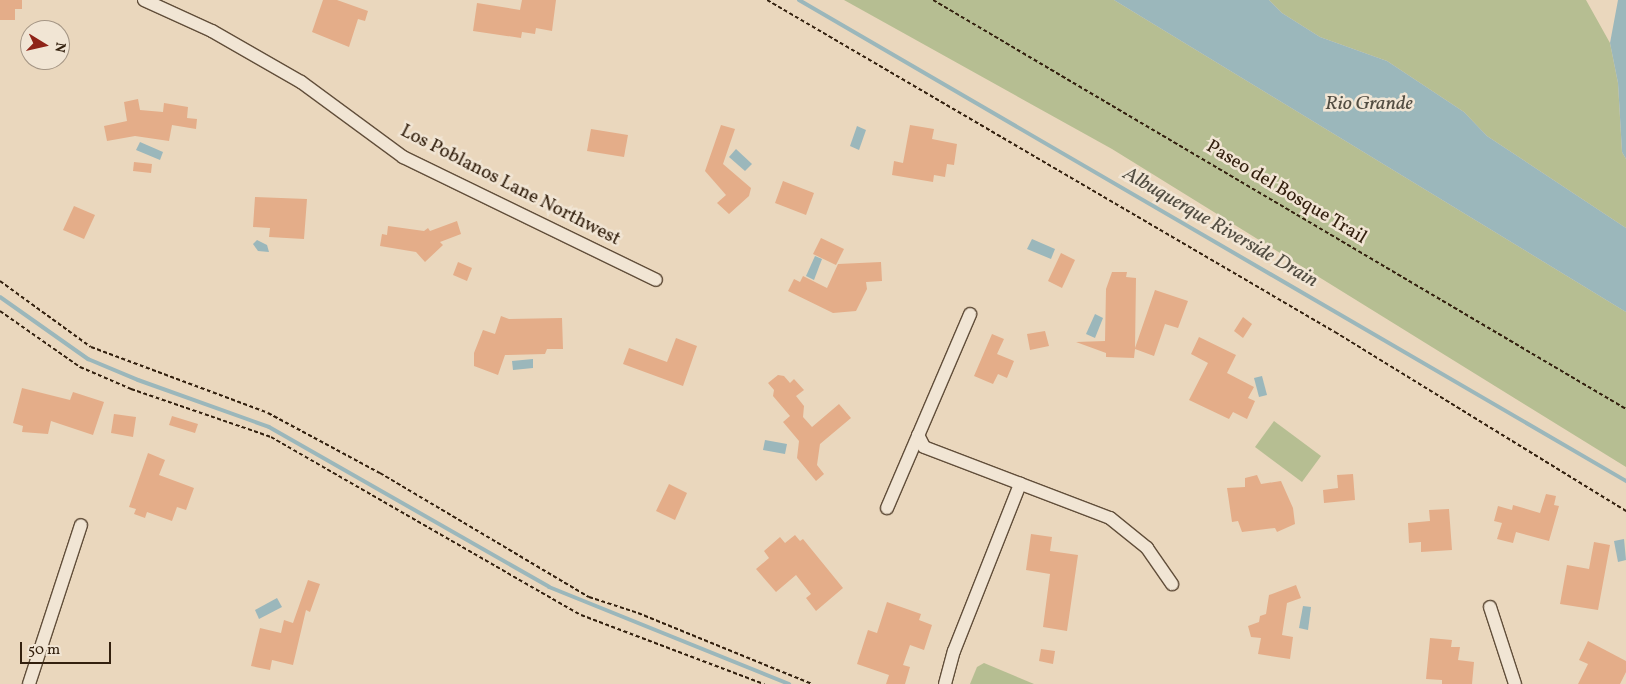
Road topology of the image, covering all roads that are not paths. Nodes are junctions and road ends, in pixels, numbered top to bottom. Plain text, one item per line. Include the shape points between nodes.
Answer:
1 (144, 0) edge
2 (656, 280) dead end
3 (970, 314) dead end
4 (918, 435) junction
5 (1020, 484) junction
6 (887, 508) dead end
7 (81, 525) dead end
8 (1172, 584) dead end
9 (1490, 608) dead end
10 (29, 684) edge
11 (945, 684) edge
12 (1515, 684) edge

1 - 2 street, Los Poblanos Lane Northwest via 212,31 301,82 403,157
3 - 4 street
4 - 5 street via 924,447
4 - 6 street
5 - 8 street via 1110,518 1147,548
5 - 11 street via 954,651
7 - 10 street
9 - 12 street

